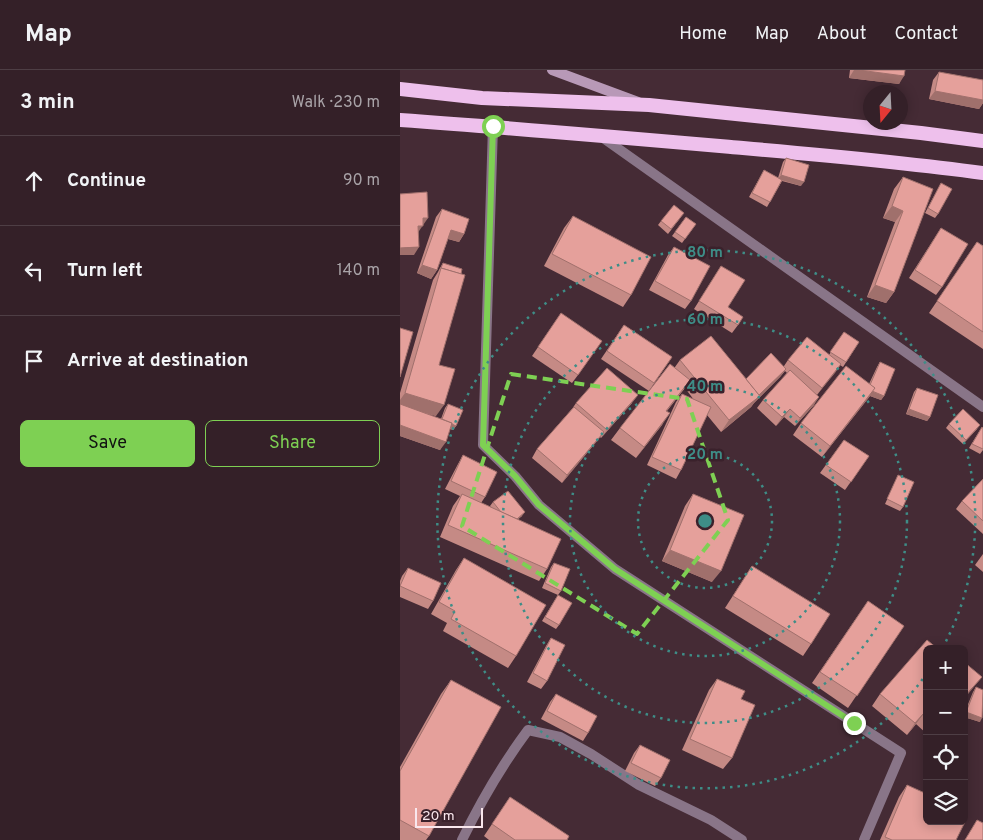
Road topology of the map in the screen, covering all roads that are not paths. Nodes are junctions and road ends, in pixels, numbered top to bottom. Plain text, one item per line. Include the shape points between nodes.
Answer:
1 (552, 70) edge
2 (400, 89) edge
3 (648, 105) junction
4 (400, 120) edge
5 (493, 126) junction
6 (599, 135) junction
7 (983, 141) edge
8 (983, 173) edge
9 (983, 407) edge
10 (462, 840) edge
11 (742, 840) edge
12 (864, 840) edge

1 - 3 main road
2 - 3 highway via 482,98
3 - 7 highway
4 - 5 highway
5 - 6 highway
5 - 12 street via 483,445 539,505 615,569 901,753
6 - 8 highway
6 - 9 street
10 - 11 street via 483,798 528,730 560,737 639,785 711,820

